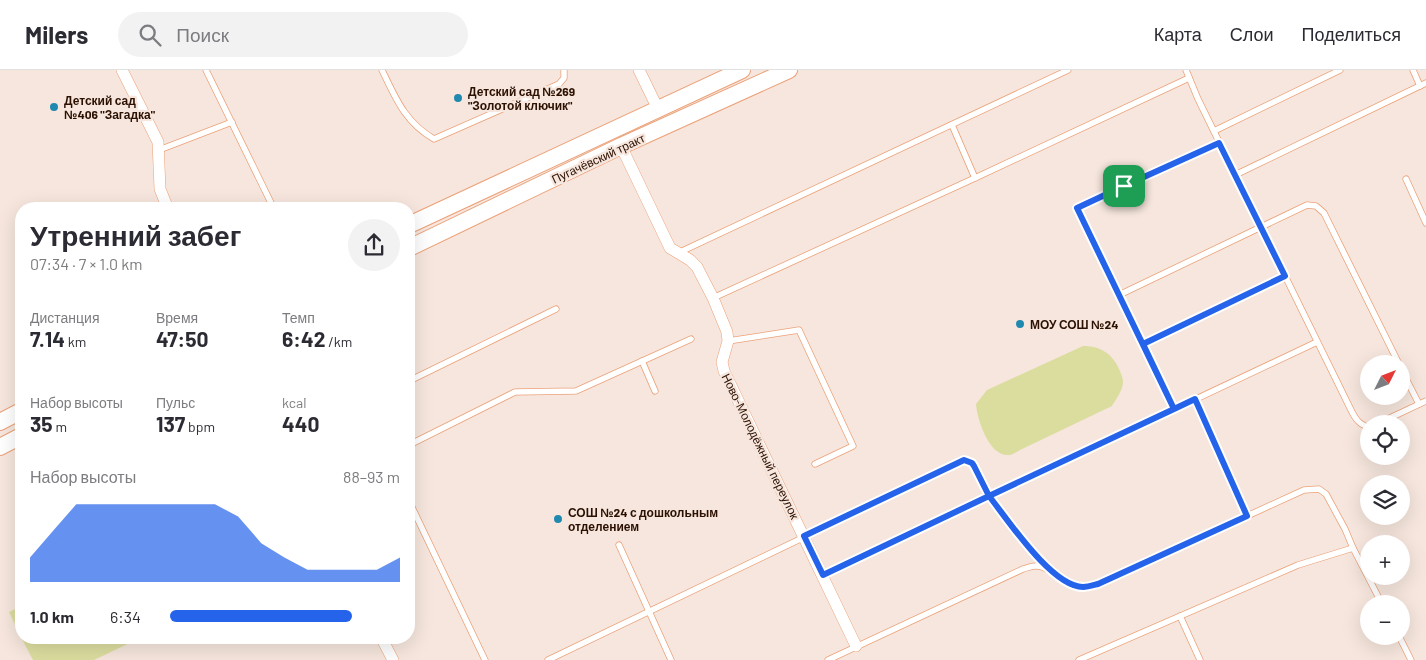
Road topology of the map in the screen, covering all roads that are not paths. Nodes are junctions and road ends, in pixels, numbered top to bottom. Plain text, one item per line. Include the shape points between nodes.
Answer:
1 (122, 70) edge
2 (206, 70) edge
3 (382, 70) edge
4 (564, 70) edge
5 (639, 70) edge
6 (742, 70) edge
7 (789, 70) edge
8 (1068, 70) edge
9 (1186, 70) edge
10 (1340, 70) edge
11 (1413, 70) edge
12 (1189, 78) junction
13 (1423, 85) edge
14 (658, 109) junction
15 (232, 122) junction
16 (952, 125) junction
17 (1214, 131) junction
18 (1219, 143) junction
19 (621, 146) junction
20 (158, 150) junction
21 (1235, 175) junction
22 (975, 178) junction
23 (1406, 179) dead end
24 (165, 202) edge
25 (271, 202) edge
26 (415, 222) edge
27 (1426, 222) edge
28 (1261, 227) junction
29 (415, 245) edge
30 (678, 253) junction
31 (1285, 276) junction
32 (1119, 295) junction
33 (713, 298) junction
34 (556, 309) dead end
35 (691, 339) dead end
36 (728, 341) junction
37 (1317, 342) junction
38 (1143, 344) junction
39 (1395, 355) edge
40 (642, 361) junction
41 (415, 378) edge
42 (1410, 386) edge
43 (655, 391) dead end
44 (1195, 399) junction
45 (1426, 401) edge
46 (1419, 404) junction
47 (1174, 409) junction
48 (15, 414) edge
49 (1396, 415) edge
50 (0, 422) edge
51 (1360, 422) edge
52 (15, 439) edge
53 (415, 442) edge
54 (0, 448) edge
55 (815, 464) dead end
56 (989, 496) junction
57 (415, 514) edge
58 (1247, 516) junction
59 (804, 536) junction
60 (618, 544) dead end
61 (1353, 548) junction
62 (1046, 568) junction
63 (823, 575) junction
64 (1377, 595) edge
65 (649, 611) junction
66 (1180, 616) junction
67 (385, 644) edge
68 (1404, 645) edge
69 (856, 646) junction
70 (393, 660) edge
71 (485, 660) edge
72 (548, 660) edge
73 (671, 660) edge
74 (828, 660) edge
75 (1079, 660) edge
76 (1200, 660) edge
77 (1411, 660) edge

1 - 20 street via 158,142
2 - 15 lane
3 - 4 lane via 396,102 408,118 434,139 559,84 564,78
5 - 14 street
6 - 14 main road, Пугачёвский тракт
7 - 19 main road, Пугачёвский тракт
8 - 16 lane
9 - 12 lane
10 - 17 lane
11 - 13 lane
12 - 17 lane
12 - 22 lane
13 - 21 lane
14 - 26 main road, Пугачёвский тракт
15 - 20 lane
15 - 25 lane
16 - 22 lane
16 - 30 lane
17 - 18 lane
18 - 21 lane
18 - 32 lane via 1077,208
19 - 29 main road, Пугачёвский тракт
19 - 30 street, Ново-Молодёжный переулок via 670,248
20 - 24 street via 160,188
21 - 28 lane
22 - 33 lane
23 - 27 lane
28 - 31 lane
28 - 32 lane
28 - 39 lane via 1307,205 1316,206 1324,213
30 - 33 street, Ново-Молодёжный переулок via 697,267
31 - 37 lane
31 - 38 lane
32 - 38 lane
33 - 36 street, Ново-Молодёжный переулок
34 - 41 lane
35 - 40 lane
36 - 55 lane via 799,330 852,446
36 - 59 street, Ново-Молодёжный переулок via 722,362 724,371
37 - 44 lane
37 - 51 lane
38 - 47 lane
40 - 43 lane
40 - 53 lane via 576,391 516,392
42 - 46 lane
44 - 47 lane
44 - 58 lane
45 - 46 lane
46 - 49 lane
47 - 56 lane
48 - 50 main road
52 - 54 main road
56 - 59 lane via 972,463 964,460
56 - 62 lane
56 - 63 lane
57 - 71 lane
58 - 61 lane via 1304,490 1318,489 1326,494
58 - 62 lane via 1098,584 1083,587 1070,584
59 - 63 street, Ново-Молодёжный переулок
59 - 65 lane
60 - 65 lane
61 - 64 lane
61 - 66 lane via 1298,565
62 - 69 lane via 1023,569
63 - 69 street, Ново-Молодёжный переулок
65 - 72 lane
65 - 73 lane
66 - 75 lane
66 - 76 lane
67 - 70 street
68 - 77 lane
69 - 74 lane

